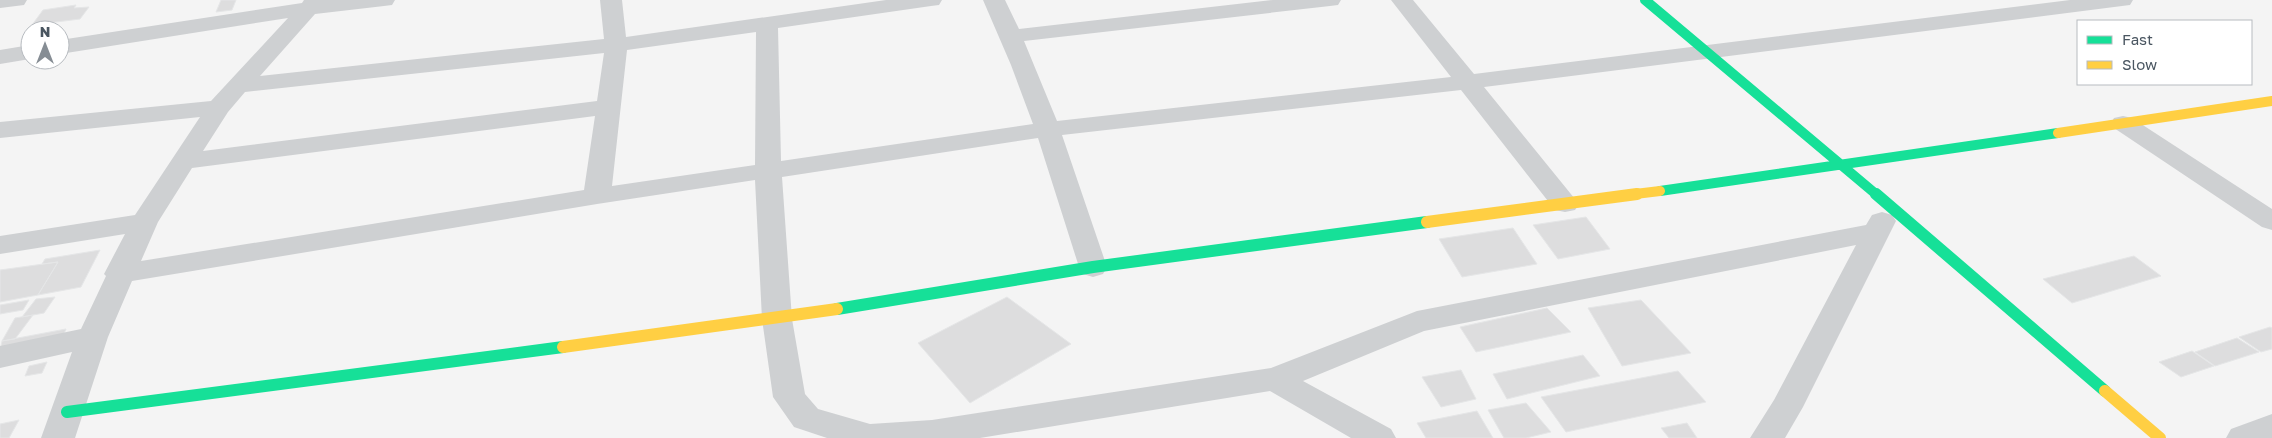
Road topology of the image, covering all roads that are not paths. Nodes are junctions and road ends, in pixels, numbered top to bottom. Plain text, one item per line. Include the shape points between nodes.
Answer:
1 (16, 0) edge
2 (384, 0) edge
3 (611, 0) edge
4 (932, 0) edge
5 (994, 0) edge
6 (1330, 0) edge
7 (1402, 0) edge
8 (1645, 0) edge
9 (2122, 0) edge
10 (0, 2) edge
11 (313, 4) edge
12 (767, 23) junction
13 (1012, 36) junction
14 (70, 45) edge
15 (616, 45) junction
16 (1709, 51) junction
17 (20, 54) edge
18 (0, 57) edge
19 (1468, 82) junction
20 (236, 86) junction
21 (2272, 101) edge
22 (610, 107) junction
23 (218, 108) junction
24 (2123, 123) junction
25 (1048, 128) junction
26 (0, 130) edge
27 (184, 161) junction
28 (1841, 164) junction
29 (768, 170) junction
30 (597, 196) junction
31 (1565, 204) junction
32 (1883, 219) junction
33 (2272, 221) edge
34 (144, 222) junction
35 (0, 245) edge
36 (1093, 266) junction
37 (120, 274) junction
38 (777, 319) junction
39 (93, 337) junction
40 (0, 357) edge
41 (1275, 379) junction
42 (67, 412) junction
43 (2272, 427) edge
44 (58, 438) edge
45 (1379, 438) edge
46 (1767, 438) edge
47 (2160, 438) edge
48 (2243, 438) edge

1 - 10 street
2 - 11 street
3 - 15 street
4 - 12 street
5 - 13 street
6 - 13 street
7 - 19 street
8 - 16 street
9 - 16 street
11 - 14 street
11 - 20 street
12 - 15 street
12 - 29 street
13 - 25 street
15 - 20 street
15 - 22 street
16 - 19 street
16 - 28 street
17 - 18 street
19 - 25 street
19 - 31 street
20 - 23 street
21 - 24 street
22 - 27 street
22 - 30 street
23 - 26 street
23 - 27 street
24 - 28 street
24 - 33 street
25 - 29 street
25 - 36 street
27 - 34 street
28 - 31 street
28 - 32 street
29 - 30 street
29 - 38 street
30 - 37 street
31 - 36 street
32 - 41 street via 1578,291 1417,322
32 - 46 street via 1787,407
32 - 47 street
34 - 35 street
34 - 37 street
36 - 38 street
37 - 39 street
38 - 41 street via 789,397 806,418 870,437 932,433
38 - 42 street
39 - 40 street
39 - 42 street
41 - 45 street
42 - 44 street
43 - 48 street

